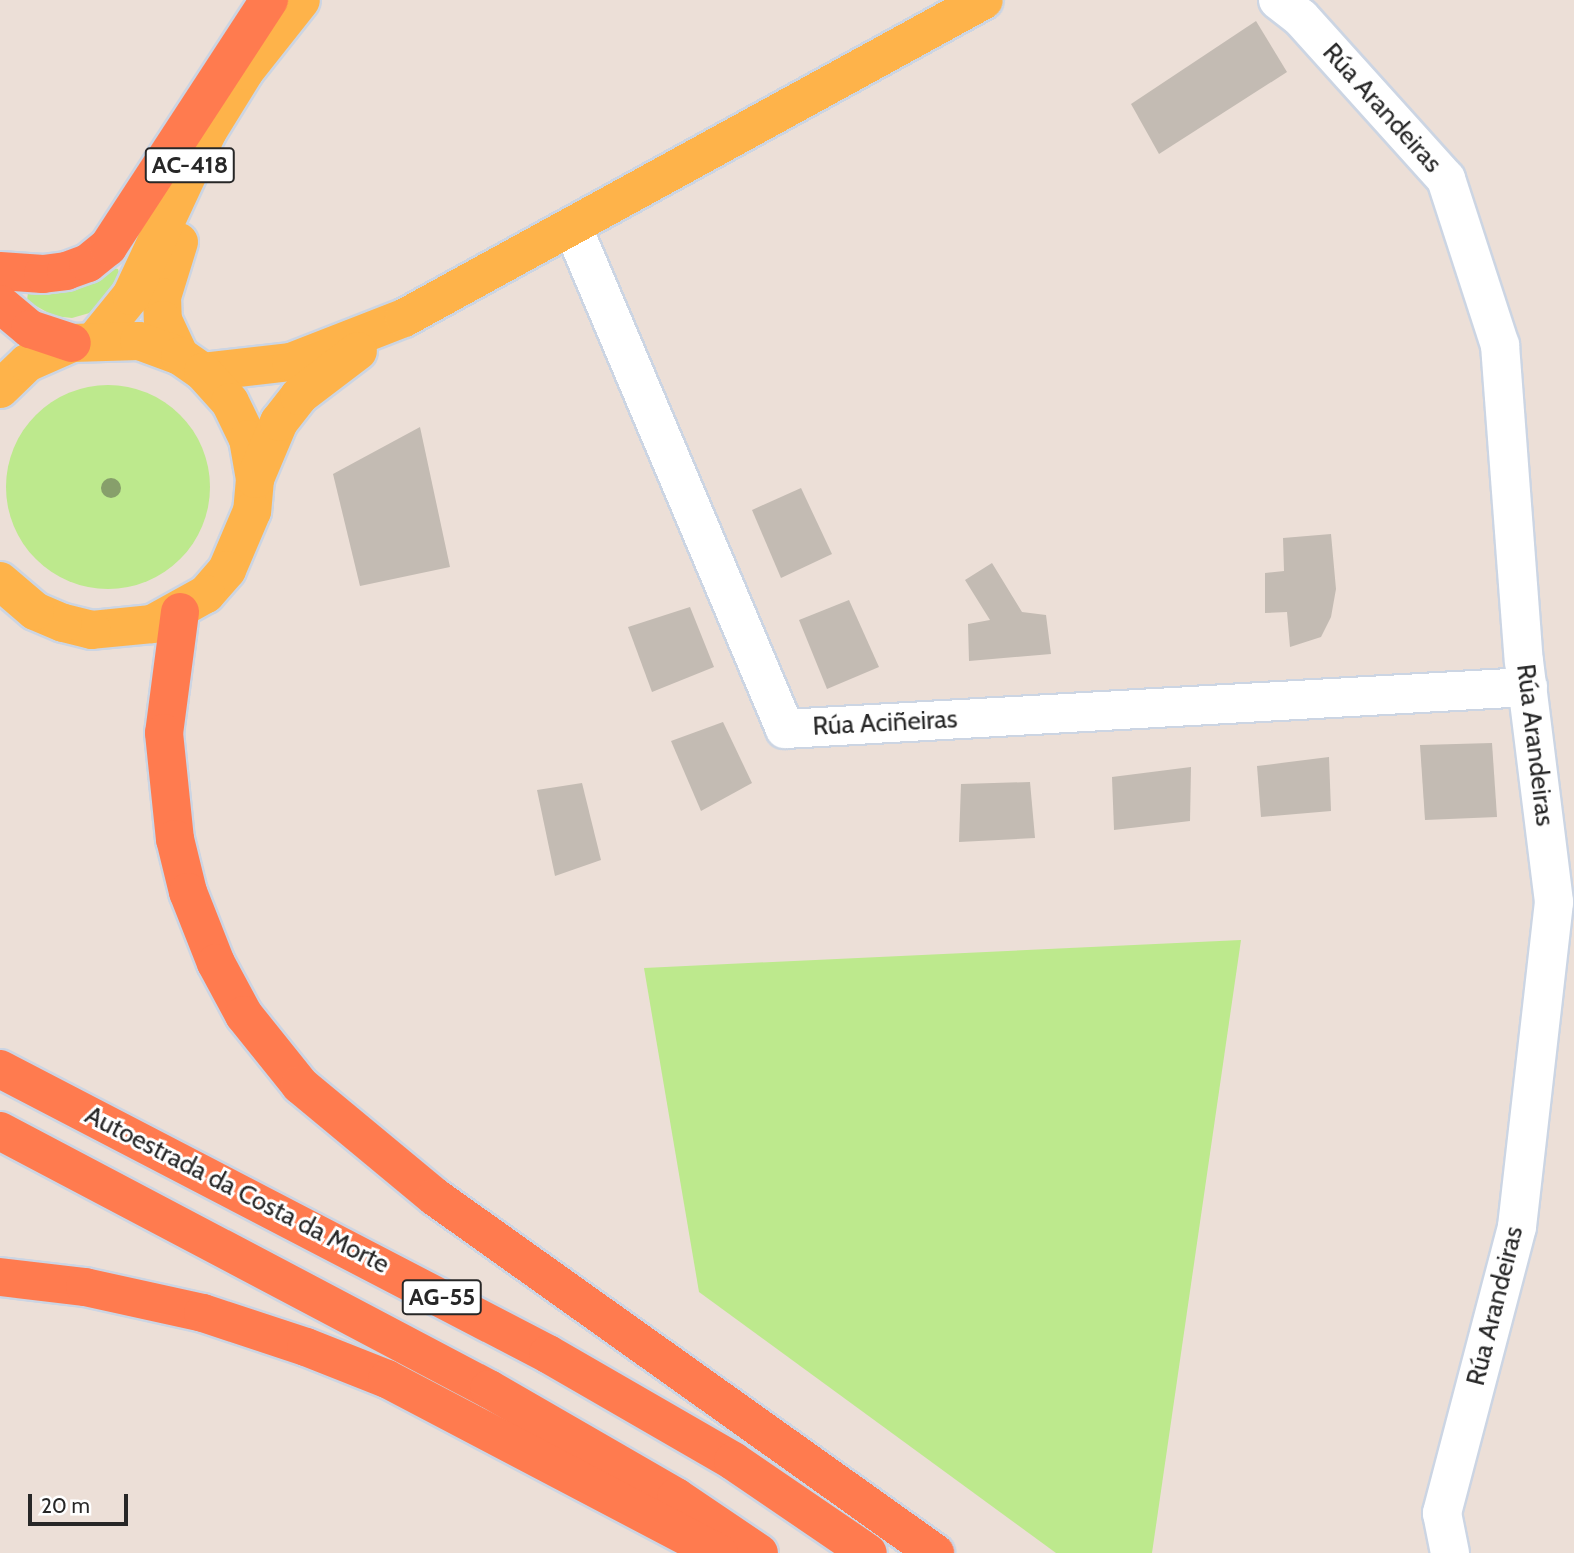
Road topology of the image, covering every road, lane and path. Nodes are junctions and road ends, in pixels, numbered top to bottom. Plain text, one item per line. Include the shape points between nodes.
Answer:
1 (270, 0) edge
2 (301, 0) edge
3 (313, 0) edge
4 (984, 0) edge
5 (1278, 0) edge
6 (573, 228) junction
7 (0, 271) edge
8 (0, 304) edge
9 (404, 318) junction
10 (84, 341) junction
11 (191, 364) junction
12 (0, 389) edge
13 (255, 479) junction
14 (3, 590) edge
15 (180, 612) junction
16 (1528, 687) junction
17 (0, 1069) edge
18 (0, 1131) edge
19 (0, 1277) edge
20 (719, 1553) edge
21 (759, 1553) edge
22 (868, 1553) edge
23 (935, 1553) edge
24 (1450, 1553) edge

1 - 7 highway via 108,247 88,263 66,271
2 - 10 main road, AC-418 via 246,71 208,131 131,296
3 - 11 main road, AC-418 via 244,104 182,234 162,297 163,320
4 - 6 main road
5 - 16 street, Rúa Arandeiras via 1301,18 1447,180 1500,345
6 - 9 main road
6 - 16 street, Rúa Aciñeiras via 785,729
8 - 10 highway via 30,329
9 - 11 main road via 291,362
9 - 13 main road via 299,396 279,422
10 - 11 main road via 139,341
10 - 12 main road via 27,363
11 - 13 main road via 230,402 248,439
13 - 15 main road via 252,511 227,570 206,594
14 - 15 main road via 35,611 92,630 122,630
15 - 23 highway via 164,733 172,815 188,892 216,963 244,1014 300,1085 435,1197
16 - 24 street, Rúa Arandeiras via 1554,902 1517,1227 1442,1513
17 - 22 highway, Autoestrada da Costa da Morte / AG-55 via 548,1354 733,1461
18 - 21 highway, AG-55 via 488,1389 676,1497
19 - 20 highway via 85,1287 190,1310 387,1379

